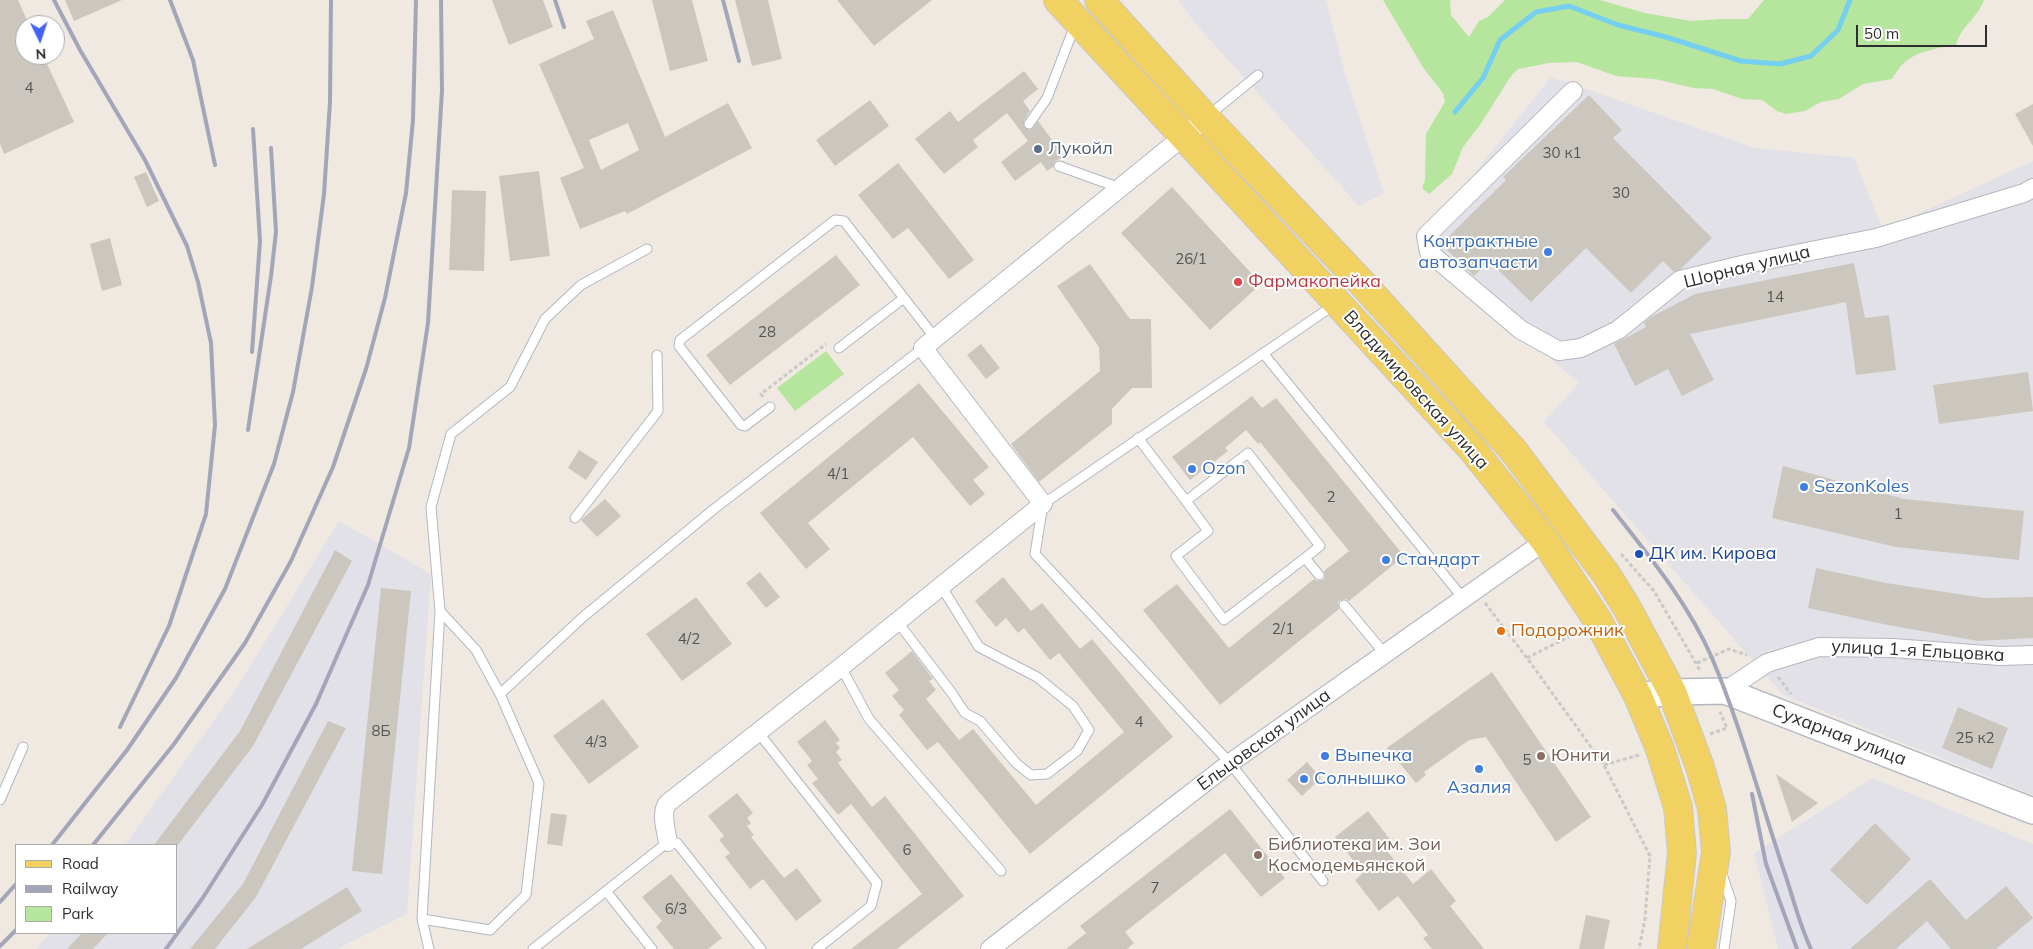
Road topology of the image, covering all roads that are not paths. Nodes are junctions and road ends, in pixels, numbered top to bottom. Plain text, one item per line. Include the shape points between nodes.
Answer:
1 (1058, 0) edge
2 (1100, 0) edge
3 (1077, 20) junction
4 (1258, 75) dead end
5 (1573, 91) dead end
6 (1206, 118) junction
7 (1029, 124) dead end
8 (1183, 136) junction
9 (1059, 166) dead end
10 (1120, 188) junction
11 (2033, 188) edge
12 (647, 248) dead end
13 (904, 298) junction
14 (1337, 303) junction
15 (929, 343) junction
16 (839, 348) road end
17 (1263, 353) junction
18 (657, 355) dead end
19 (770, 407) road end
20 (1138, 438) junction
21 (1186, 501) junction
22 (1042, 504) junction
23 (575, 518) dead end
24 (1545, 540) junction
25 (1306, 558) junction
26 (1319, 575) dead end
27 (941, 586) junction
28 (1463, 598) junction
29 (1344, 605) dead end
30 (440, 611) junction
31 (897, 621) junction
32 (1385, 654) junction
33 (2033, 655) edge
34 (842, 667) junction
35 (1725, 691) junction
36 (1672, 692) junction
37 (500, 694) junction
38 (1638, 696) junction
39 (758, 732) junction
40 (23, 746) dead end
41 (1230, 763) junction
42 (0, 800) edge
43 (2033, 811) edge
44 (668, 842) junction
45 (1716, 852) junction
46 (1001, 871) dead end
47 (1323, 881) dead end
48 (606, 891) junction
49 (422, 919) junction
50 (756, 947) edge
51 (649, 948) edge
52 (429, 949) edge
53 (533, 949) edge
54 (817, 949) edge
55 (990, 949) edge
56 (1672, 949) edge
57 (1701, 949) edge
58 (1724, 949) edge

1 - 3 main road, Владимировская улица
2 - 6 main road, Владимировская улица
3 - 7 lane via 1047,98
3 - 8 main road, Владимировская улица
4 - 6 lane
5 - 11 street, Шорная улица via 1426,236 1429,252 1444,266 1521,330 1559,350 1581,348 1618,330 1680,280 1876,238
6 - 8 street
6 - 36 main road, Владимировская улица via 1513,450 1606,574
8 - 10 street
8 - 14 main road, Владимировская улица
9 - 10 lane
10 - 15 street
12 - 30 lane via 581,285 545,319 510,388 450,434 431,507
13 - 15 lane
13 - 16 lane
13 - 19 lane via 840,219 680,340 680,346 741,425 745,426
14 - 17 lane
14 - 24 main road, Владимировская улица via 1472,450
15 - 22 street
15 - 37 lane via 714,509 583,617
17 - 20 lane
17 - 28 lane
18 - 23 lane via 658,411
20 - 21 lane
20 - 22 lane
21 - 25 lane via 1248,453 1320,546
21 - 25 lane via 1208,532 1176,556 1224,620
22 - 27 street
22 - 41 lane via 1034,554
24 - 28 street, Ельцовская улица
24 - 38 main road, Владимировская улица via 1598,621
25 - 26 lane
27 - 31 street
27 - 31 lane via 979,647 1037,677 1073,706 1089,730 1077,751 1047,774 1031,774 1016,764 980,721 965,713
28 - 32 street, Ельцовская улица
29 - 32 lane
30 - 37 lane via 476,650
30 - 49 lane
31 - 34 street
32 - 41 street, Ельцовская улица
33 - 35 street, улица 1-я Ельцовка via 1819,646 1767,662
34 - 39 street
34 - 46 lane via 869,719
35 - 36 street, Сухарная улица
35 - 43 street, Сухарная улица
36 - 38 street, Сухарная улица
36 - 45 main road, Владимировская улица via 1712,810
37 - 49 lane via 539,783 526,895 490,930
38 - 56 main road, Владимировская улица via 1660,749 1678,807 1682,853
39 - 44 street via 664,807
39 - 54 lane via 877,883 871,906
40 - 42 lane
41 - 47 lane
41 - 55 street, Ельцовская улица
44 - 48 lane
44 - 50 lane via 677,843
45 - 57 main road, Владимировская улица
45 - 58 lane via 1731,901
48 - 51 lane
48 - 53 lane
49 - 52 lane

